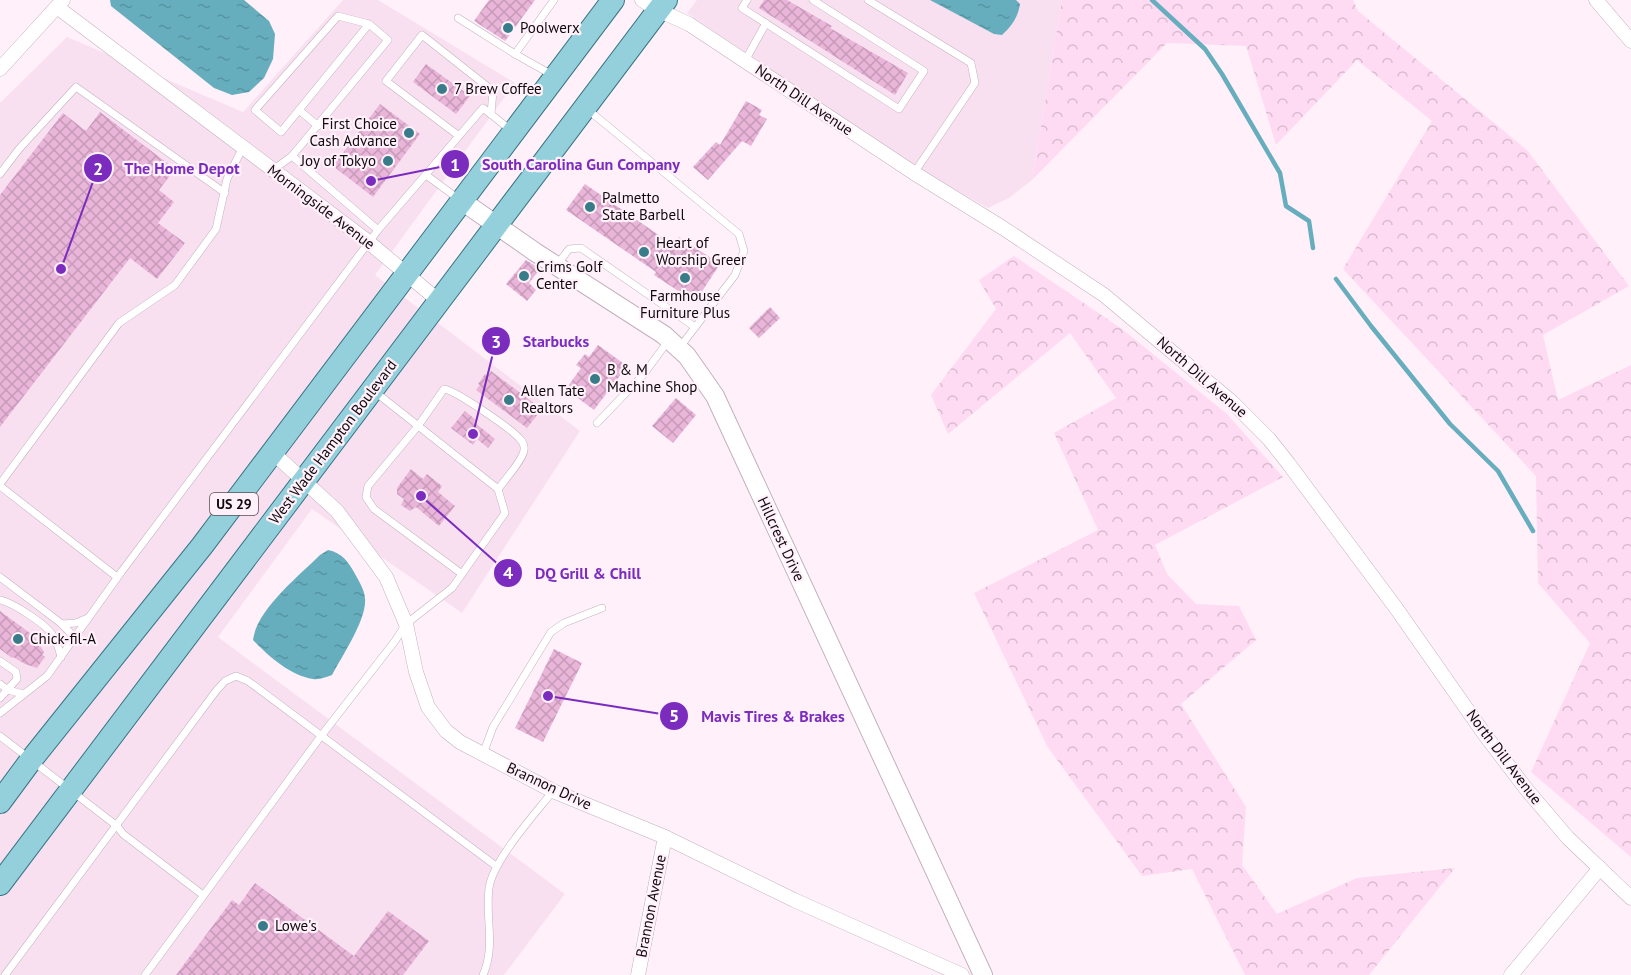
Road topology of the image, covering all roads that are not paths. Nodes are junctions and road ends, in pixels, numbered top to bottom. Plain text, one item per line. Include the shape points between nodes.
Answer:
1 (554, 0) edge
2 (747, 0) edge
3 (813, 0) edge
4 (868, 0) edge
5 (1596, 0) edge
6 (609, 1) edge
7 (655, 3) edge
8 (60, 4) edge
9 (458, 18) dead end
10 (766, 23) junction
11 (369, 24) junction
12 (1631, 40) edge
13 (515, 54) junction
14 (745, 61) junction
15 (0, 69) edge
16 (555, 76) junction
17 (585, 108) junction
18 (299, 110) junction
19 (491, 114) junction
20 (318, 126) junction
21 (514, 132) junction
22 (459, 136) junction
23 (243, 147) junction
24 (292, 156) junction
25 (273, 170) junction
26 (914, 173) junction
27 (0, 174) edge
28 (426, 175) junction
29 (225, 193) junction
30 (462, 201) junction
31 (497, 224) junction
32 (378, 230) junction
33 (368, 242) junction
34 (557, 266) junction
35 (407, 274) junction
36 (439, 301) junction
37 (695, 327) junction
38 (674, 344) junction
39 (372, 389) junction
40 (597, 423) dead end
41 (418, 426) junction
42 (272, 452) junction
43 (303, 480) junction
44 (0, 485) edge
45 (498, 489) junction
46 (462, 574) junction
47 (0, 577) edge
48 (117, 577) junction
49 (0, 600) edge
50 (602, 608) dead end
51 (88, 618) junction
52 (62, 624) junction
53 (406, 624) junction
54 (75, 638) junction
55 (61, 657) junction
56 (0, 661) edge
57 (0, 684) edge
58 (8, 690) junction
59 (22, 694) junction
60 (0, 698) edge
61 (0, 713) edge
62 (0, 736) edge
63 (321, 736) junction
64 (483, 754) junction
65 (31, 760) junction
66 (71, 790) junction
67 (553, 791) junction
68 (0, 802) edge
69 (117, 826) junction
70 (665, 837) junction
71 (496, 866) junction
72 (1600, 868) junction
73 (0, 884) edge
74 (203, 895) junction
75 (1631, 898) edge
76 (5, 975) edge
77 (145, 975) edge
78 (483, 975) edge
79 (639, 975) edge
80 (962, 975) edge
81 (983, 975) edge
82 (1511, 975) edge

1 - 13 lane
2 - 10 lane via 742,8
3 - 10 lane via 924,71 899,109
4 - 26 lane via 971,63 975,83
5 - 12 street
6 - 16 main road, US 29
7 - 14 street, North Dill Avenue
7 - 17 main road, West Wade Hampton Boulevard / US 29
8 - 15 street
8 - 23 street, Morningside Avenue
9 - 13 lane
10 - 14 lane
11 - 18 lane
11 - 18 lane via 338,16 255,110 281,132
11 - 20 lane via 388,40
13 - 16 lane
14 - 26 street, North Dill Avenue
16 - 21 main road, US 29
17 - 31 main road, West Wade Hampton Boulevard / US 29
17 - 37 lane via 739,234 744,250 735,275
18 - 20 lane
19 - 21 lane
19 - 22 lane via 483,108
19 - 22 lane via 493,91 422,35 386,81
20 - 24 lane
21 - 30 main road, US 29
22 - 28 lane
23 - 25 street, Morningside Avenue
23 - 29 lane
24 - 25 lane
24 - 32 lane
25 - 33 street, Morningside Avenue
26 - 72 street, North Dill Avenue via 1104,295 1250,419 1302,481 1527,790
27 - 29 lane via 76,87
28 - 30 lane
28 - 32 lane
29 - 44 lane via 216,229 175,285 119,323
30 - 31 street, Hillcrest Drive
30 - 35 main road, US 29
31 - 34 street, Hillcrest Drive
31 - 36 main road, West Wade Hampton Boulevard / US 29
32 - 33 lane
33 - 35 street, Morningside Avenue
33 - 48 lane
34 - 37 lane via 569,249 581,248
34 - 38 street, Hillcrest Drive
35 - 36 street, Morningside Avenue
35 - 42 main road, US 29
36 - 39 main road, West Wade Hampton Boulevard / US 29
37 - 38 lane
38 - 40 lane
38 - 81 street, Hillcrest Drive via 715,396
39 - 41 lane
39 - 43 main road, West Wade Hampton Boulevard / US 29
41 - 45 lane
41 - 45 lane via 444,389 517,435 524,444 524,453
41 - 46 lane via 368,486 366,497 374,509
42 - 43 street, Brannon Drive
42 - 65 main road, US 29
43 - 53 street, Brannon Drive via 337,511 377,563 394,591
43 - 66 main road, West Wade Hampton Boulevard / US 29
44 - 48 lane
45 - 46 lane via 506,513
46 - 53 lane via 452,588
47 - 52 lane
48 - 51 lane
49 - 55 lane via 51,632
50 - 64 lane via 551,632 493,727
51 - 52 lane
51 - 54 lane
52 - 54 lane
53 - 63 lane
53 - 64 street, Brannon Drive via 428,707 447,731
54 - 55 lane
55 - 59 lane via 37,686
56 - 58 lane via 16,672 17,679
57 - 58 lane
58 - 59 lane
58 - 60 lane
59 - 61 lane
62 - 65 lane
63 - 69 lane via 236,676 225,681
63 - 71 lane
63 - 74 lane
64 - 67 street, Brannon Drive
65 - 66 lane
65 - 68 main road, US 29
66 - 69 lane
66 - 73 main road, West Wade Hampton Boulevard / US 29
67 - 70 street, Brannon Drive
67 - 71 lane
69 - 74 lane
69 - 76 lane
70 - 79 street, Brannon Avenue
70 - 80 street, Brannon Drive
71 - 78 lane via 489,887 490,952
72 - 75 street, North Dill Avenue
72 - 82 street
74 - 77 lane

